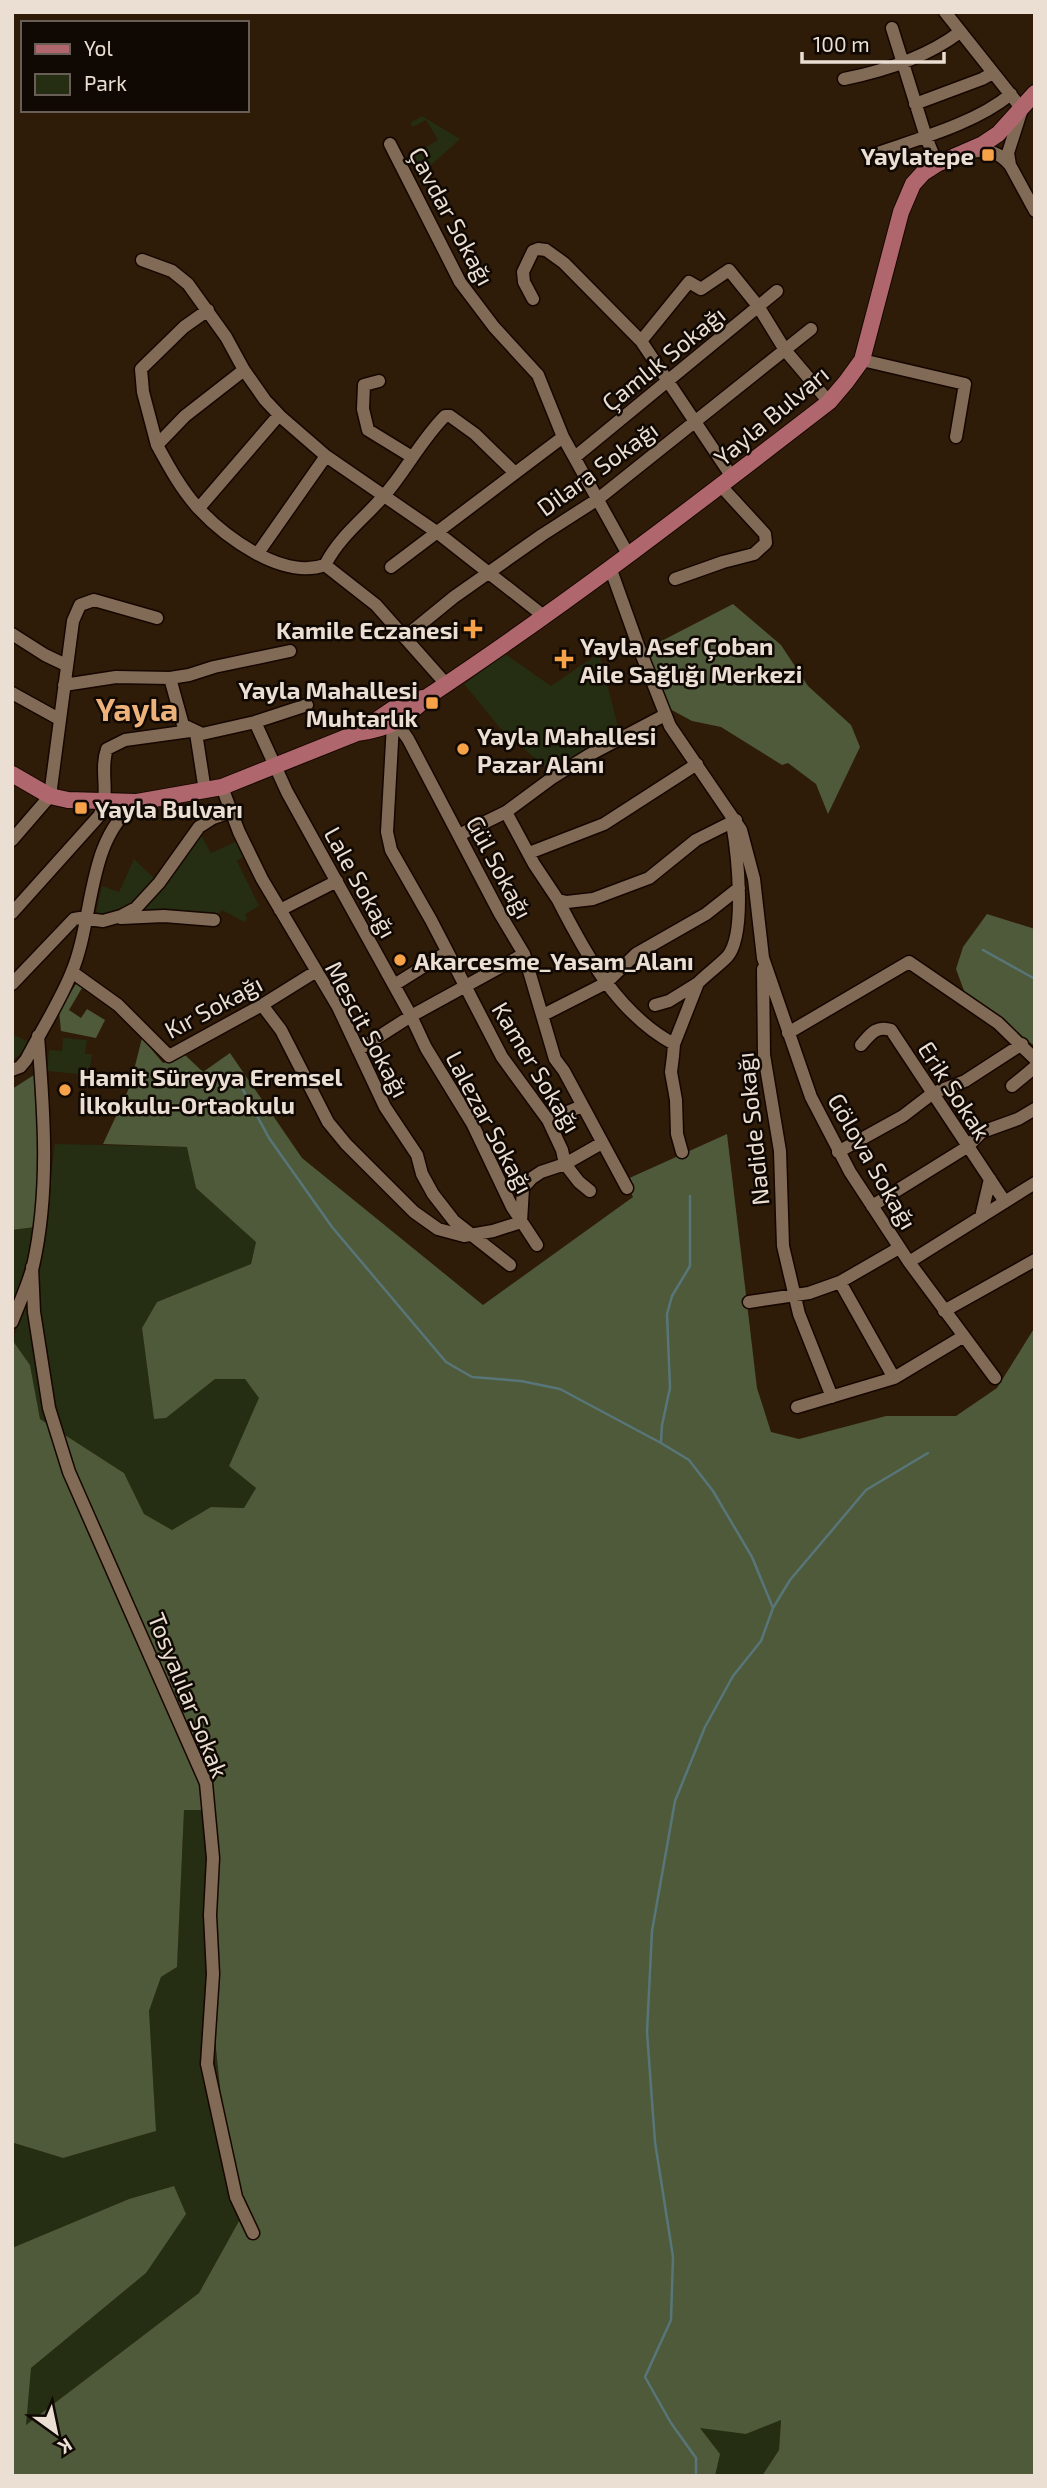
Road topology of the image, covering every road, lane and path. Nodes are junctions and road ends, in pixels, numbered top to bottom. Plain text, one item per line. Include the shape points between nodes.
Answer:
1 (945, 12) edge
2 (892, 28) dead end
3 (960, 32) junction
4 (901, 62) junction
5 (993, 73) junction
6 (844, 79) dead end
7 (1035, 93) edge
8 (1010, 94) junction
9 (915, 104) junction
10 (1022, 109) junction
11 (926, 137) junction
12 (390, 144) dead end
13 (878, 153) dead end
14 (962, 153) junction
15 (937, 164) junction
16 (1010, 165) junction
17 (1035, 211) edge
18 (142, 260) dead end
19 (777, 291) dead end
20 (533, 299) dead end
21 (758, 306) junction
22 (208, 310) junction
23 (811, 329) dead end
24 (641, 341) junction
25 (785, 349) junction
26 (862, 359) junction
27 (244, 369) junction
28 (668, 380) junction
29 (379, 381) dead end
30 (829, 402) junction
31 (279, 415) junction
32 (695, 422) junction
33 (562, 437) junction
34 (956, 437) dead end
35 (157, 445) junction
36 (326, 456) junction
37 (412, 457) junction
38 (575, 457) junction
39 (515, 473) junction
40 (727, 481) junction
41 (384, 495) junction
42 (598, 499) junction
43 (199, 508) junction
44 (438, 533) junction
45 (258, 553) junction
46 (629, 556) junction
47 (325, 565) junction
48 (391, 567) dead end
49 (611, 570) junction
50 (489, 572) junction
51 (675, 579) dead end
52 (545, 617) junction
53 (158, 618) dead end
54 (12, 634) edge
55 (405, 637) junction
56 (290, 652) dead end
57 (66, 665) junction
58 (170, 678) junction
59 (446, 684) junction
60 (64, 685) junction
61 (12, 693) edge
62 (426, 696) junction
63 (307, 705) dead end
64 (665, 715) junction
65 (59, 719) junction
66 (255, 722) junction
67 (393, 724) junction
68 (193, 732) junction
69 (357, 733) junction
70 (696, 764) junction
71 (274, 767) junction
72 (12, 774) edge
73 (222, 788) junction
74 (205, 790) junction
75 (50, 796) junction
76 (105, 802) junction
77 (137, 802) junction
78 (231, 812) junction
79 (506, 812) junction
80 (734, 821) junction
81 (458, 835) junction
82 (12, 840) edge
83 (529, 853) junction
84 (337, 881) junction
85 (739, 888) junction
86 (558, 900) junction
87 (280, 911) junction
88 (12, 913) edge
89 (86, 919) junction
90 (114, 919) junction
91 (214, 920) dead end
92 (447, 952) junction
93 (524, 954) junction
94 (763, 958) junction
95 (72, 972) junction
96 (315, 972) junction
97 (607, 983) junction
98 (698, 983) junction
99 (12, 984) edge
100 (394, 985) junction
101 (465, 986) junction
102 (262, 1005) junction
103 (655, 1005) dead end
104 (543, 1015) junction
105 (411, 1016) junction
106 (788, 1032) junction
107 (38, 1036) junction
108 (674, 1044) junction
109 (1022, 1044) junction
110 (861, 1045) dead end
111 (358, 1050) junction
112 (1035, 1059) edge
113 (1035, 1067) edge
114 (12, 1070) edge
115 (1012, 1086) dead end
116 (933, 1093) junction
117 (582, 1106) junction
118 (1035, 1109) edge
119 (548, 1120) junction
120 (602, 1143) junction
121 (967, 1147) junction
122 (682, 1152) dead end
123 (838, 1152) junction
124 (565, 1164) junction
125 (990, 1179) junction
126 (1035, 1183) edge
127 (627, 1188) dead end
128 (590, 1191) dead end
129 (1005, 1202) junction
130 (872, 1206) junction
131 (981, 1217) junction
132 (520, 1222) junction
133 (472, 1234) junction
134 (537, 1245) dead end
135 (899, 1248) junction
136 (1035, 1259) edge
137 (909, 1262) junction
138 (510, 1265) dead end
139 (32, 1267) junction
140 (840, 1282) junction
141 (793, 1295) junction
142 (749, 1302) dead end
143 (944, 1311) junction
144 (12, 1322) edge
145 (964, 1336) junction
146 (894, 1378) junction
147 (995, 1378) dead end
148 (832, 1397) junction
149 (797, 1407) dead end
150 (253, 2233) dead end

1 - 3 street
2 - 4 street
3 - 4 street
3 - 5 street
4 - 6 street
4 - 9 street
5 - 8 street
5 - 9 street
7 - 10 main road, Yayla Bulvarı
8 - 10 street
8 - 11 street via 984,112
9 - 11 street
10 - 14 main road, Yayla Bulvarı via 998,134
10 - 16 street via 1008,153
11 - 13 street
11 - 15 street
12 - 33 street, Çavdar Sokağı via 460,282 538,374
14 - 15 main road, Yayla Bulvarı
14 - 16 street via 995,152
15 - 26 main road, Yayla Bulvarı via 923,173 905,197
16 - 17 street
18 - 22 street via 182,278
19 - 21 street, Çamlık Sokağı
20 - 24 street via 523,272 533,251 546,250
21 - 24 street via 729,270 701,289 689,282
21 - 25 street
21 - 28 street, Çamlık Sokağı
22 - 27 street
22 - 35 street via 141,369
23 - 25 street, Dilara Sokağı
24 - 28 street
25 - 30 street
25 - 32 street, Dilara Sokağı
26 - 30 main road, Yayla Bulvarı
26 - 34 street via 965,384
27 - 31 street
27 - 35 street
28 - 32 street
28 - 38 street, Çamlık Sokağı
29 - 37 street via 364,385 368,430
30 - 40 main road, Yayla Bulvarı
31 - 36 street
31 - 43 street
32 - 40 street
32 - 42 street, Dilara Sokağı
33 - 38 street, Çavdar Sokağı
33 - 39 street
35 - 43 street
36 - 41 street
36 - 45 street
37 - 39 street via 444,416 450,416
37 - 41 street
38 - 42 street, Çavdar Sokağı
39 - 44 street
40 - 46 main road, Yayla Bulvarı
40 - 51 street via 765,534 766,544 754,554
41 - 44 street
41 - 47 street via 335,546
42 - 46 street, Çavdar Sokağı
42 - 50 street, Dilara Sokağı
43 - 45 street
44 - 48 street
44 - 50 street
45 - 47 street via 294,568
46 - 49 main road, Yayla Bulvarı
47 - 55 street via 376,606
49 - 52 main road, Yayla Bulvarı
49 - 64 street
50 - 52 street
50 - 55 street, Dilara Sokağı
52 - 59 main road, Yayla Bulvarı
53 - 57 street via 102,601 85,602 74,615
54 - 57 street
55 - 59 street
56 - 58 street
57 - 60 street
58 - 60 street via 116,677
58 - 68 street via 183,725
59 - 62 main road, Yayla Bulvarı
60 - 65 street
61 - 65 street
62 - 67 main road, Yayla Bulvarı
62 - 69 main road, Yayla Bulvarı via 396,707
63 - 66 street
64 - 70 street
64 - 79 street via 589,755
65 - 75 street
66 - 68 street
66 - 71 street, Lale Sokağı
67 - 69 main road, Yayla Bulvarı
67 - 81 street, Gül Sokağı via 408,739
67 - 92 street, Kamer Sokağı via 387,832 391,850
68 - 74 street
68 - 76 street via 125,740 107,749
69 - 71 main road, Yayla Bulvarı
70 - 80 street
70 - 83 street via 604,824
71 - 73 main road, Yayla Bulvarı
71 - 84 street, Lale Sokağı
72 - 75 main road, Yayla Bulvarı
73 - 74 main road, Yayla Bulvarı
73 - 78 street, Mescit Sokağı
74 - 77 main road, Yayla Bulvarı
75 - 76 main road, Yayla Bulvarı
75 - 82 street
76 - 77 main road, Yayla Bulvarı
76 - 88 street via 99,816
77 - 89 street via 125,811 106,842
78 - 87 street, Mescit Sokağı
78 - 90 street via 199,827 142,902
79 - 81 street
79 - 83 street
80 - 85 street
80 - 86 street via 696,840 649,878 593,899
80 - 94 street, Gölova Sokağı via 754,879
81 - 93 street, Gül Sokağı
83 - 86 street
84 - 87 street
84 - 100 street, Lale Sokağı
85 - 97 street via 706,914 636,954
85 - 98 street via 732,949
86 - 97 street
87 - 96 street, Mescit Sokağı
89 - 90 street
89 - 95 street
89 - 99 street via 70,922
90 - 91 street
92 - 100 street
92 - 101 street, Kamer Sokağı
93 - 101 street
93 - 104 street, Gül Sokağı
94 - 106 street, Gölova Sokağı
94 - 141 street, Nadide Sokağı via 764,1055 780,1151 783,1245
95 - 102 street, Kır Sokağı via 118,1005 166,1055
95 - 107 street
96 - 102 street, Kır Sokağı
96 - 111 street, Mescit Sokağı
97 - 104 street
97 - 108 street via 639,1021
98 - 103 street
98 - 108 street
100 - 105 street, Lale Sokağı
101 - 105 street
101 - 119 street, Kamer Sokağı via 502,1057
102 - 133 street via 281,1030 328,1122 346,1144 414,1212 438,1229
104 - 117 street, Gül Sokağı via 555,1059
105 - 111 street
105 - 132 street, Lalezar Sokağı
106 - 109 street via 909,962
106 - 123 street, Gölova Sokağı via 811,1097
107 - 114 street via 26,1060
107 - 139 street via 45,1148
108 - 122 street via 671,1072
109 - 112 street
109 - 116 street via 965,1081
110 - 116 street, Erik Sokak via 875,1030 891,1030
111 - 133 street, Mescit Sokağı via 385,1107 417,1155 433,1194 454,1221
113 - 115 street
116 - 121 street, Erik Sokak
116 - 123 street via 903,1116
117 - 119 street
117 - 120 street, Gül Sokağı
118 - 121 street via 982,1132
119 - 124 street, Kamer Sokağı
120 - 124 street
120 - 127 street, Gül Sokağı
121 - 125 street, Erik Sokak
121 - 130 street
123 - 130 street, Gölova Sokağı
124 - 128 street, Kamer Sokağı
124 - 132 street via 541,1172 523,1188
125 - 129 street, Erik Sokak
125 - 131 street
126 - 129 street
129 - 131 street
130 - 135 street, Gölova Sokağı
131 - 137 street
132 - 133 street
132 - 134 street, Lalezar Sokağı
133 - 138 street, Mescit Sokağı
135 - 137 street, Gölova Sokağı
135 - 140 street
136 - 143 street
137 - 143 street, Gölova Sokağı
139 - 144 street
139 - 150 street, Tosyalılar Sokak via 49,1408 69,1472 206,1783 213,1858 207,2064 236,2197
140 - 141 street
140 - 146 street
141 - 142 street
141 - 148 street, Nadide Sokağı
143 - 145 street, Gölova Sokağı
145 - 146 street
145 - 147 street, Gölova Sokağı
146 - 148 street
148 - 149 street

